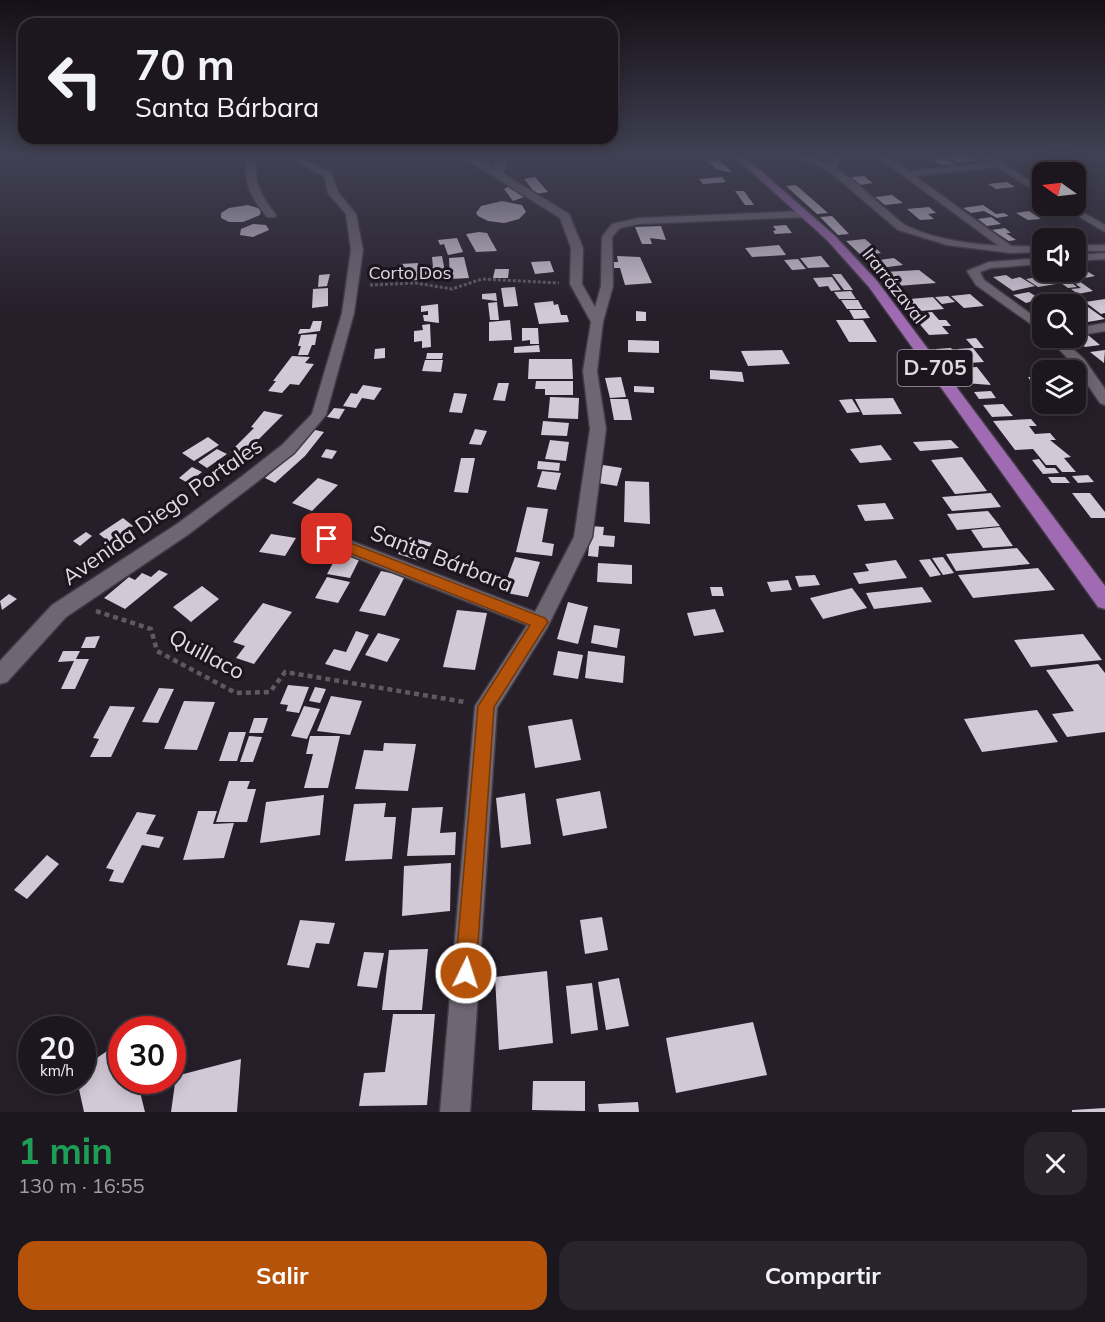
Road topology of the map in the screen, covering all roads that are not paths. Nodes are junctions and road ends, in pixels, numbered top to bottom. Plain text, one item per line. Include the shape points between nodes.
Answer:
1 (266, 209) edge
2 (347, 209) edge
3 (555, 209) edge
4 (799, 209) edge
5 (879, 209) edge
6 (955, 209) edge
7 (805, 214) junction
8 (271, 215) dead end
9 (1083, 216) edge
10 (1105, 229) edge
11 (1086, 248) edge
12 (1105, 248) edge
13 (1032, 249) edge
14 (1011, 250) junction
15 (1105, 256) edge
16 (1086, 257) edge
17 (1032, 262) edge
18 (1032, 321) edge
19 (597, 322) junction
20 (1105, 327) edge
21 (1086, 330) edge
22 (1064, 348) edge
23 (1105, 400) edge
24 (327, 539) dead end
25 (1105, 602) edge
26 (540, 622) junction
27 (0, 675) edge
28 (455, 1112) edge

1 - 8 street
2 - 27 street, Avenida Diego Portales via 357,250 348,314 319,415 288,449 247,481 183,529 59,611
3 - 19 street via 565,216 577,248 576,284
4 - 7 main road, Irarrázaval / D-705
5 - 14 street via 902,228 947,242
6 - 14 street
7 - 19 street via 639,221 616,226 607,237 607,286
7 - 25 main road, Irarrázaval / D-705 via 873,284
9 - 10 street
11 - 12 street
13 - 14 street
15 - 16 street
17 - 18 street via 989,265 973,271 980,282
19 - 26 street via 590,371 598,429 583,537
20 - 21 street
22 - 23 street
24 - 26 street, Santa Bárbara
26 - 28 street via 486,706

